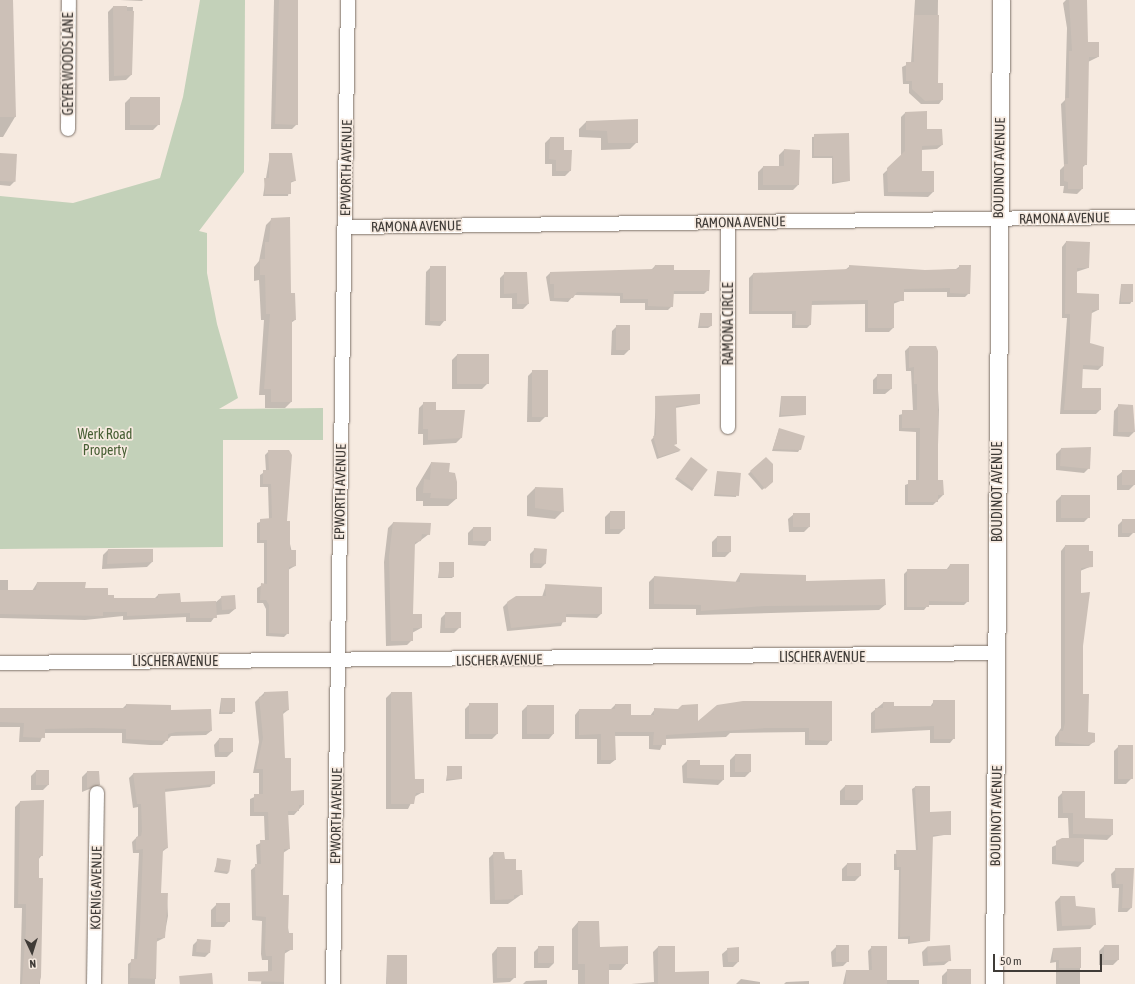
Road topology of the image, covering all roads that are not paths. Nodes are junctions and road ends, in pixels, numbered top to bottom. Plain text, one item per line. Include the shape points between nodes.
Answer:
1 (68, 0) edge
2 (348, 0) edge
3 (1001, 0) edge
4 (68, 129) dead end
5 (1135, 217) edge
6 (998, 219) junction
7 (728, 222) junction
8 (346, 227) junction
9 (728, 427) dead end
10 (997, 653) junction
11 (338, 662) junction
12 (0, 663) edge
13 (97, 793) dead end
14 (94, 984) edge
15 (333, 984) edge
16 (994, 984) edge

1 - 4 street, GEYER WOODS LANE
2 - 8 street, EPWORTH AVENUE
3 - 6 street, BOUDINOT AVENUE
5 - 6 street, RAMONA AVENUE
6 - 7 street, RAMONA AVENUE
6 - 10 street, BOUDINOT AVENUE
7 - 8 street, RAMONA AVENUE
7 - 9 street, RAMONA CIRCLE
8 - 11 street, EPWORTH AVENUE
10 - 11 street, LISCHER AVENUE
10 - 16 street, BOUDINOT AVENUE
11 - 12 street, LISCHER AVENUE
11 - 15 street, EPWORTH AVENUE
13 - 14 street, KOENIG AVENUE

